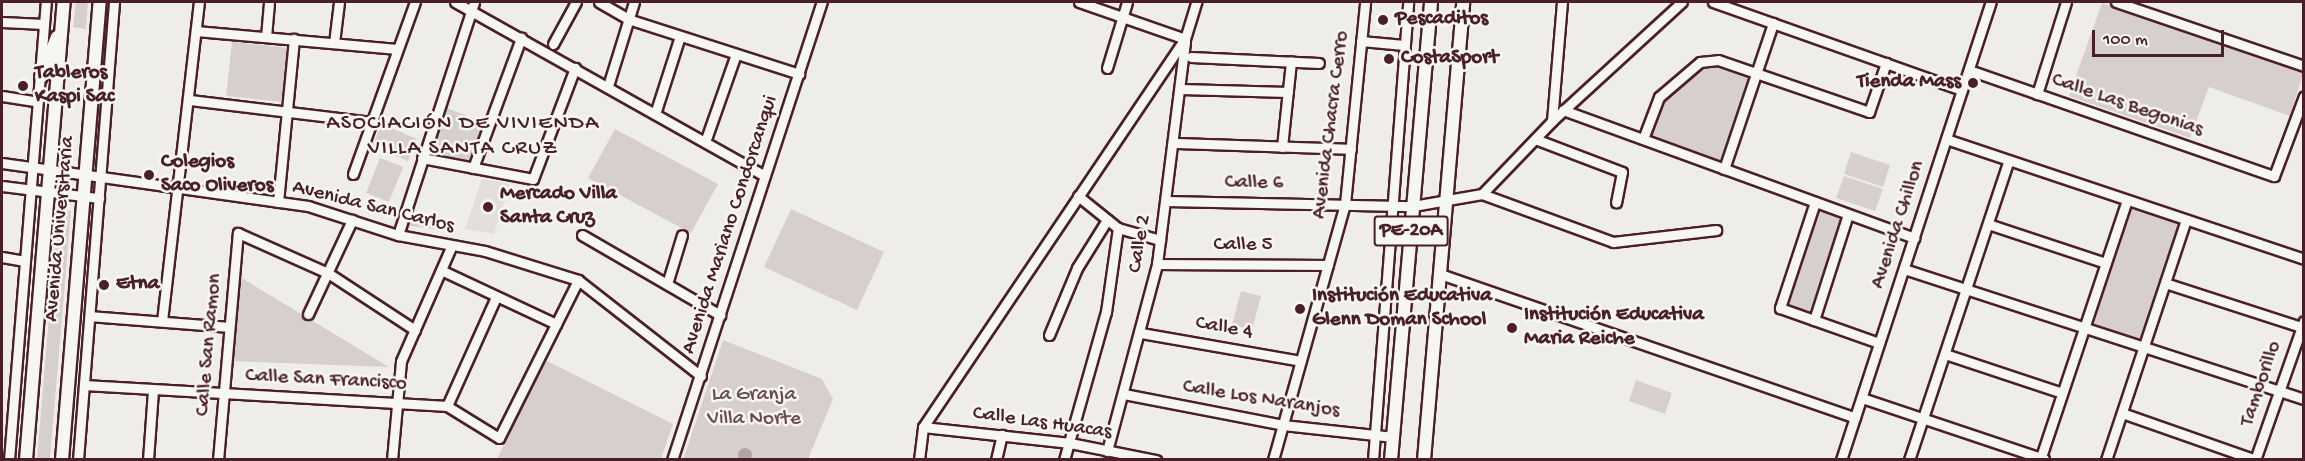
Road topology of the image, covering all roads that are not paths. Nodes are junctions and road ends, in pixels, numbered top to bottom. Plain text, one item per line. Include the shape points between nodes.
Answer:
1 (46, 2) edge
2 (64, 2) edge
3 (100, 2) edge
4 (114, 2) edge
5 (199, 2) edge
6 (269, 2) edge
7 (339, 2) edge
8 (415, 2) edge
9 (455, 2) edge
10 (576, 2) edge
11 (599, 2) edge
12 (634, 2) edge
13 (822, 2) edge
14 (1078, 2) edge
15 (1127, 2) edge
16 (1196, 2) edge
17 (1365, 2) edge
18 (1408, 2) edge
19 (1431, 2) edge
20 (1463, 2) edge
21 (1562, 2) edge
22 (1682, 2) edge
23 (1713, 2) edge
24 (1991, 2) edge
25 (2066, 2) edge
26 (2116, 2) edge
27 (474, 6) edge
28 (1122, 17) junction
29 (628, 19) junction
30 (2, 22) edge
31 (1773, 22) junction
32 (44, 24) junction
33 (62, 25) junction
34 (196, 30) junction
35 (680, 36) junction
36 (266, 37) junction
37 (521, 38) junction
38 (294, 39) junction
39 (1185, 39) junction
40 (1361, 41) junction
41 (334, 43) junction
42 (553, 44) dead end
43 (1404, 45) junction
44 (397, 49) junction
45 (736, 54) junction
46 (1191, 57) dead end
47 (1291, 62) junction
48 (1319, 63) dead end
49 (1886, 63) junction
50 (2304, 66) edge
51 (575, 68) junction
52 (1107, 68) dead end
53 (1969, 70) junction
54 (1756, 72) junction
55 (799, 74) junction
56 (41, 77) junction
57 (608, 86) junction
58 (1181, 89) junction
59 (1962, 90) junction
60 (1288, 92) junction
61 (2037, 94) junction
62 (2, 96) edge
63 (2304, 96) edge
64 (190, 100) junction
65 (38, 102) junction
66 (1563, 110) junction
67 (286, 112) junction
68 (655, 114) junction
69 (1551, 121) junction
70 (372, 122) junction
71 (1535, 139) junction
72 (1643, 139) junction
73 (1946, 140) junction
74 (705, 142) junction
75 (1174, 143) junction
76 (1282, 147) junction
77 (1351, 149) junction
78 (422, 159) junction
79 (2009, 160) junction
80 (2, 163) edge
81 (33, 168) junction
82 (473, 168) junction
83 (1724, 169) junction
84 (50, 171) junction
85 (353, 174) dead end
86 (765, 176) junction
87 (85, 177) junction
88 (101, 179) junction
89 (2, 186) edge
90 (180, 190) junction
91 (31, 191) junction
92 (48, 193) junction
93 (1482, 194) junction
94 (84, 196) junction
95 (1078, 196) junction
96 (99, 198) junction
97 (1446, 200) junction
98 (2127, 200) junction
99 (1166, 201) junction
100 (278, 202) junction
101 (1616, 202) dead end
102 (1815, 202) junction
103 (1346, 204) junction
104 (1391, 206) junction
105 (1413, 206) junction
106 (1848, 214) junction
107 (2186, 219) junction
108 (352, 220) junction
109 (1107, 220) junction
110 (1988, 224) junction
111 (1118, 228) junction
112 (1716, 230) dead end
113 (398, 235) junction
114 (582, 235) dead end
115 (682, 235) dead end
116 (1914, 238) junction
117 (1160, 240) junction
118 (451, 247) junction
119 (2, 257) edge
120 (2304, 259) edge
121 (25, 261) junction
122 (2106, 263) junction
123 (1157, 264) junction
124 (1328, 265) junction
125 (1904, 269) junction
126 (442, 271) junction
127 (328, 273) junction
128 (1440, 274) junction
129 (578, 280) junction
130 (2165, 283) junction
131 (667, 284) junction
132 (1966, 290) junction
133 (496, 297) junction
134 (308, 314) dead end
135 (720, 315) junction
136 (90, 316) junction
137 (1814, 320) junction
138 (162, 321) junction
139 (556, 324) junction
140 (2302, 324) edge
141 (230, 327) junction
142 (2083, 329) junction
143 (414, 330) junction
144 (1141, 333) junction
145 (1049, 335) dead end
146 (1879, 343) junction
147 (2143, 349) junction
148 (1945, 354) junction
149 (1301, 361) junction
150 (700, 376) junction
151 (84, 385) junction
152 (153, 390) junction
153 (2062, 393) junction
154 (224, 394) junction
155 (1124, 394) junction
156 (2278, 394) junction
157 (1862, 398) junction
158 (2304, 399) edge
159 (397, 403) junction
160 (447, 406) junction
161 (2122, 413) junction
162 (1855, 418) junction
163 (1923, 419) junction
164 (1283, 425) junction
165 (923, 427) junction
166 (1002, 435) junction
167 (1375, 435) junction
168 (1393, 437) junction
169 (6, 438) edge
170 (1070, 443) junction
171 (1107, 451) junction
172 (9, 459) edge
173 (26, 459) edge
174 (62, 459) edge
175 (78, 459) edge
176 (148, 459) edge
177 (218, 459) edge
178 (392, 459) edge
179 (672, 459) edge
180 (919, 459) edge
181 (996, 459) edge
182 (1064, 459) edge
183 (1156, 459) edge
184 (1273, 459) edge
185 (1373, 459) edge
186 (1391, 459) edge
187 (1424, 459) edge
188 (1841, 459) edge
189 (1910, 459) edge
190 (2042, 459) edge
191 (2106, 459) edge
192 (2256, 459) edge

1 - 32 street, Avenida Universitaria
2 - 33 main road, Avenida Universitaria
3 - 87 main road, Avenida Universitaria
4 - 88 street, Avenida Universitaria
5 - 34 street
6 - 36 street
7 - 41 street
8 - 44 street
9 - 27 street
10 - 42 street
11 - 29 street
12 - 29 street
13 - 55 street, Avenida Mariano Condorcanqui
14 - 28 street
15 - 28 street
16 - 39 street
17 - 40 street, Avenida Chacra Cerro
18 - 43 street
19 - 105 main road, PE-20A
20 - 97 main road, PE-20A
21 - 69 street
22 - 66 street
23 - 31 street
24 - 53 street, Avenida Chillon
25 - 61 street
26 - 50 street
27 - 37 street
27 - 78 street
28 - 39 street
28 - 52 street
29 - 35 street
29 - 57 street
30 - 32 street
31 - 49 street
31 - 54 street
32 - 56 street, Avenida Universitaria
33 - 56 main road
33 - 84 main road, Avenida Universitaria
34 - 36 street
34 - 64 street
35 - 45 street
35 - 68 street
36 - 38 street
37 - 51 street
37 - 82 street
38 - 41 street
38 - 67 street
39 - 58 street, Calle 2
39 - 95 street
40 - 43 street
40 - 77 street, Avenida Chacra Cerro
41 - 44 street
43 - 104 street
44 - 70 street
45 - 55 street
45 - 74 street
46 - 47 street
47 - 48 street
47 - 60 street
49 - 54 street via 1869,112
49 - 59 street
51 - 57 street
51 - 82 street via 533,179
53 - 59 street, Avenida Chillon
53 - 61 street, Calle Las Begonias
54 - 72 street via 1718,60 1691,66 1659,97
54 - 83 street
55 - 86 street, Avenida Mariano Condorcanqui
56 - 65 street, Avenida Universitaria
57 - 68 street
58 - 60 street
58 - 75 street, Calle 2
59 - 73 street, Avenida Chillon
60 - 76 street
61 - 63 street, Calle Las Begonias via 2274,176
62 - 65 street
64 - 67 street
64 - 90 street
65 - 81 street, Avenida Universitaria
66 - 69 street
66 - 72 street
67 - 70 street
67 - 100 street
68 - 74 street
69 - 71 street
70 - 85 street
71 - 93 street
71 - 101 street via 1622,172
72 - 83 street
73 - 79 street
73 - 116 street, Avenida Chillon
74 - 86 street
75 - 76 street
75 - 99 street, Calle 2
76 - 77 street
77 - 103 street, Avenida Chacra Cerro
78 - 82 street
78 - 113 street
79 - 98 street
79 - 110 street
80 - 81 street, Avenida San Carlos
81 - 84 street, Avenida San Carlos
81 - 91 street, Avenida Universitaria
83 - 102 street
84 - 87 street, Avenida San Carlos
84 - 92 main road, Avenida Universitaria
86 - 135 street, Avenida Mariano Condorcanqui
87 - 88 street, Avenida San Carlos
87 - 94 main road, Avenida Universitaria
88 - 90 street, Avenida San Carlos
88 - 96 street, Avenida Universitaria
89 - 91 street
90 - 100 street, Avenida San Carlos
90 - 138 street
91 - 92 street
91 - 121 street, Avenida Universitaria
92 - 94 street
92 - 173 main road, Avenida Universitaria
93 - 97 street, Calle 6
93 - 112 street via 1613,242
94 - 96 street
94 - 174 main road, Avenida Universitaria
95 - 109 street
95 - 165 street
96 - 136 street, Avenida Universitaria
97 - 105 street, Calle 6
97 - 128 main road, PE-20A
98 - 107 street
98 - 122 street
99 - 103 street, Calle 6
99 - 117 street, Calle 2
100 - 108 street, Avenida San Carlos via 308,206
102 - 106 street
102 - 137 street via 1780,309
103 - 104 street, Calle 6
103 - 124 street, Avenida Chacra Cerro
104 - 105 street, Calle 6
104 - 167 street
105 - 168 main road, PE-20A
106 - 116 street
106 - 137 street
107 - 120 street
107 - 130 street
108 - 113 street, Avenida San Carlos
108 - 127 street
109 - 111 street
109 - 145 street via 1077,268
110 - 122 street
110 - 132 street
111 - 117 street
111 - 170 street via 1106,312
113 - 118 street, Avenida San Carlos
114 - 131 street
115 - 131 street
116 - 125 street, Avenida Chillon
117 - 123 street, Calle 2
118 - 126 street
118 - 129 street, Avenida San Carlos via 484,251
119 - 121 street
121 - 169 street, Avenida Universitaria
122 - 142 street
123 - 124 street, Calle 5
123 - 144 street, Calle 2
124 - 149 street, Avenida Chacra Cerro
125 - 132 street
125 - 146 street, Avenida Chillon
126 - 133 street
126 - 143 street
127 - 134 street
127 - 141 street, Calle San Ramon via 238,233
127 - 143 street
128 - 162 street
128 - 187 main road, PE-20A
129 - 139 street
129 - 150 street, Avenida San Carlos
130 - 140 street
130 - 147 street
131 - 135 street
132 - 142 street
132 - 148 street
133 - 139 street
133 - 160 street
135 - 150 street, Avenida Mariano Condorcanqui
136 - 138 street
136 - 151 street, Avenida Universitaria
137 - 146 street
138 - 141 street
139 - 160 street via 499,438
140 - 156 street, Tamborillo
141 - 154 street, Calle San Ramon
142 - 147 street
142 - 153 street
143 - 159 street via 401,361
144 - 149 street, Calle 4
144 - 155 street, Calle 2
146 - 157 street, Avenida Chillon
147 - 156 street
147 - 161 street
148 - 153 street
148 - 163 street
149 - 164 street, Avenida Chacra Cerro
150 - 179 street, Avenida Mariano Condorcanqui
151 - 152 street, Calle San Francisco
151 - 175 street, Avenida Universitaria
152 - 154 street, Calle San Francisco
152 - 176 street
153 - 190 street
154 - 159 street, Calle San Francisco
154 - 177 street, Calle San Ramon
155 - 164 street, Calle Los Naranjos
155 - 171 street, Calle 2
156 - 158 street
156 - 192 street, Tamborillo
157 - 162 street, Avenida Chillon
157 - 163 street
159 - 160 street, Calle San Francisco
159 - 178 street
161 - 191 street
161 - 192 street
162 - 188 street, Avenida Chillon
163 - 189 street
163 - 190 street
164 - 167 street, Calle Los Naranjos
164 - 184 street, Avenida Chacra Cerro
165 - 166 street, Calle Las Huacas
165 - 180 street
166 - 170 street, Calle Las Huacas
166 - 181 street
167 - 168 street, Calle Los Naranjos
167 - 185 street
168 - 186 main road, PE-20A
169 - 172 street, Avenida Universitaria
170 - 171 street, Calle Las Huacas
170 - 182 street
171 - 183 street, Calle Las Huacas

